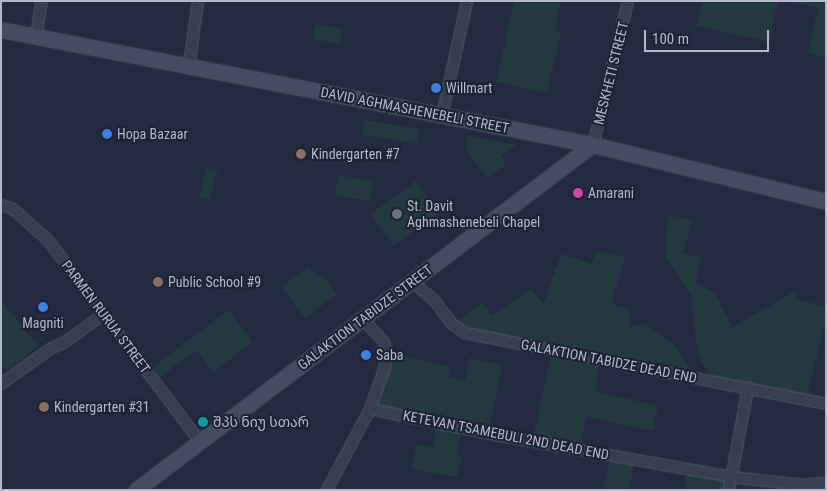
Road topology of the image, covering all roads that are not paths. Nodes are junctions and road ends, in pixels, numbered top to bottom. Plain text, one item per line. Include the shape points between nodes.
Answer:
1 (42, 1) edge
2 (198, 1) edge
3 (467, 1) edge
4 (628, 1) edge
5 (1, 30) edge
6 (36, 37) junction
7 (189, 66) junction
8 (442, 116) junction
9 (593, 145) junction
10 (826, 202) edge
11 (1, 204) edge
12 (412, 282) junction
13 (104, 314) junction
14 (364, 318) junction
15 (1, 384) edge
16 (748, 388) junction
17 (826, 404) edge
18 (370, 409) junction
19 (200, 442) junction
20 (731, 477) junction
21 (826, 483) edge
22 (329, 489) edge
23 (137, 490) edge
24 (729, 490) edge

1 - 6 street
2 - 7 street
3 - 8 street
4 - 9 street, MESKHETI STREET
5 - 6 street, DAVID AGHMASHENEBELI STREET
6 - 7 street, DAVID AGHMASHENEBELI STREET
7 - 8 street, DAVID AGHMASHENEBELI STREET
8 - 9 street, DAVID AGHMASHENEBELI STREET
9 - 10 street, DAVID AGHMASHENEBELI STREET
9 - 12 street, GALAKTION TABIDZE STREET
11 - 13 street, PARMEN RURUA STREET via 12,209 48,240
12 - 14 street, GALAKTION TABIDZE STREET
12 - 16 street, GALAKTION TABIDZE DEAD END via 434,300 452,324 465,333
13 - 15 street
13 - 19 street, PARMEN RURUA STREET
14 - 18 street via 384,342 387,352
14 - 19 street, GALAKTION TABIDZE STREET
16 - 17 street, GALAKTION TABIDZE DEAD END
16 - 20 street
18 - 20 street, KETEVAN TSAMEBULI 2ND DEAD END
18 - 22 street
19 - 23 street, GALAKTION TABIDZE STREET
20 - 21 street, KETEVAN TSAMEBULI 2ND DEAD END via 804,485
20 - 24 street

